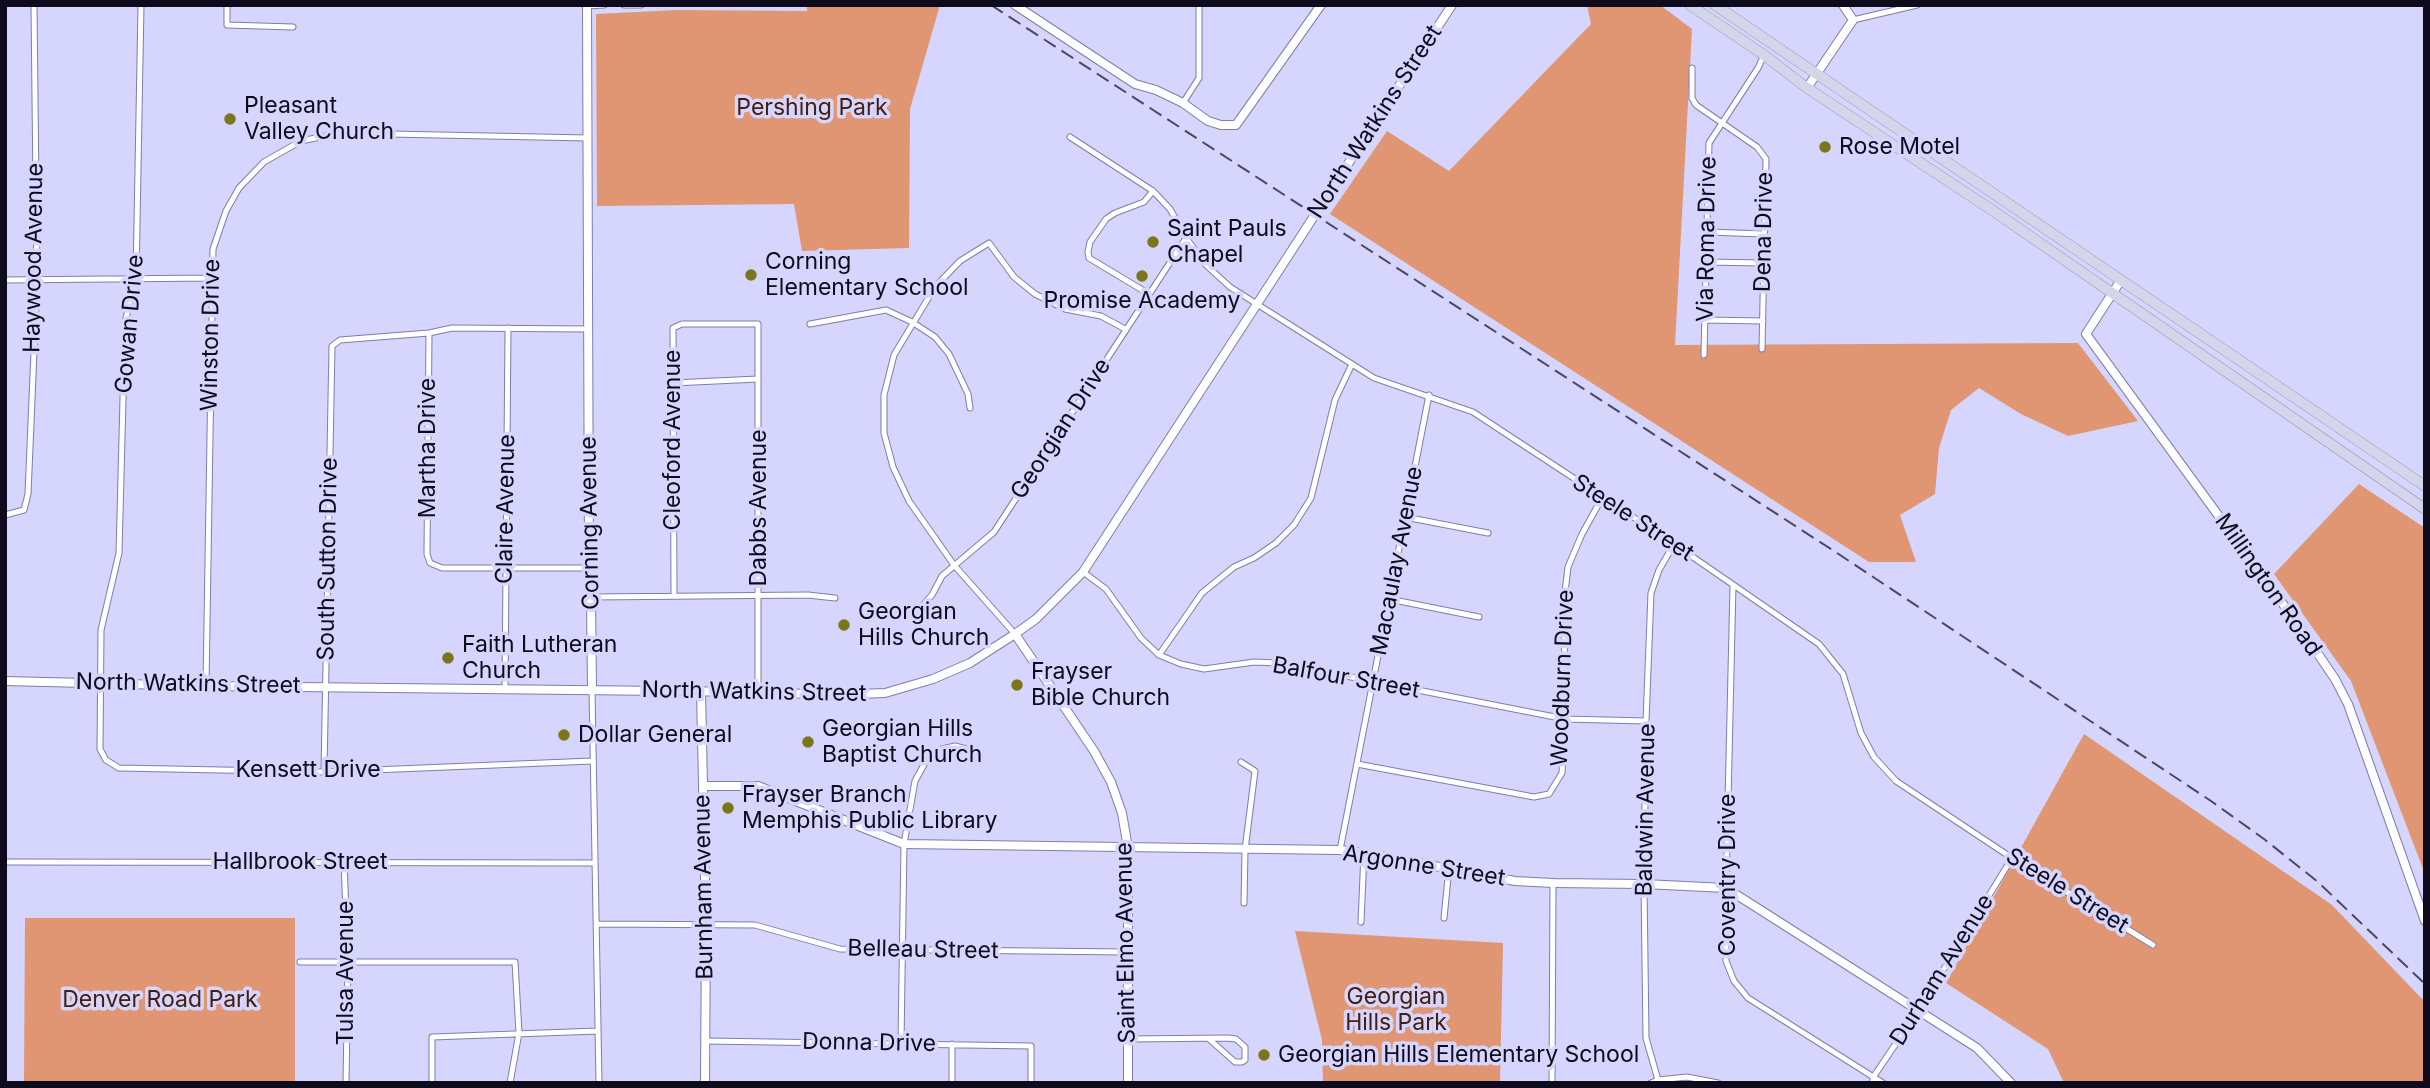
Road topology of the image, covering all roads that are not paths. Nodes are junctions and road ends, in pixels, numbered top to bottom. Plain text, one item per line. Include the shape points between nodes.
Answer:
1 (34, 5) edge
2 (141, 5) edge
3 (227, 5) edge
4 (604, 5) edge
5 (624, 5) edge
6 (641, 5) edge
7 (1015, 5) edge
8 (1199, 5) edge
9 (1321, 5) edge
10 (1452, 5) edge
11 (1690, 5) edge
12 (1714, 5) edge
13 (1843, 5) edge
14 (1917, 5) edge
15 (587, 6) edge
16 (1706, 16) junction
17 (1853, 20) junction
18 (293, 27) dead end
19 (1758, 34) junction
20 (1750, 46) junction
21 (1764, 55) junction
22 (1692, 68) dead end
23 (1817, 74) junction
24 (1807, 88) junction
25 (1183, 103) junction
26 (1723, 124) junction
27 (1070, 137) dead end
28 (588, 138) junction
29 (1153, 191) junction
30 (1707, 232) junction
31 (1764, 234) junction
32 (1186, 237) junction
33 (1706, 262) junction
34 (1764, 263) junction
35 (136, 278) junction
36 (211, 278) junction
37 (5, 280) edge
38 (37, 280) junction
39 (2122, 280) junction
40 (1149, 294) junction
41 (2112, 294) junction
42 (1258, 305) junction
43 (1706, 320) junction
44 (1763, 321) junction
45 (912, 322) junction
46 (758, 324) joint
47 (810, 324) dead end
48 (509, 328) junction
49 (589, 329) junction
50 (1125, 329) junction
51 (429, 333) junction
52 (1762, 349) dead end
53 (1704, 355) dead end
54 (1352, 364) junction
55 (758, 379) junction
56 (673, 383) junction
57 (1429, 396) junction
58 (970, 408) dead end
59 (2425, 486) edge
60 (1602, 498) junction
61 (2425, 509) edge
62 (5, 515) edge
63 (1405, 517) junction
64 (1488, 533) dead end
65 (1674, 544) junction
66 (954, 565) junction
67 (505, 568) junction
68 (589, 568) junction
69 (1083, 572) junction
70 (1733, 586) junction
71 (674, 596) junction
72 (592, 597) junction
73 (759, 597) junction
74 (835, 598) dead end
75 (1390, 599) junction
76 (922, 606) dead end
77 (1479, 617) dead end
78 (1015, 634) junction
79 (1159, 655) junction
80 (5, 681) edge
81 (100, 682) junction
82 (1373, 682) junction
83 (206, 686) junction
84 (326, 687) junction
85 (505, 689) junction
86 (592, 690) junction
87 (701, 692) junction
88 (758, 692) junction
89 (1565, 719) junction
90 (1646, 721) junction
91 (978, 752) dead end
92 (592, 761) junction
93 (1241, 762) dead end
94 (1357, 764) junction
95 (324, 772) junction
96 (703, 786) junction
97 (904, 844) junction
98 (1128, 849) junction
99 (1245, 850) junction
100 (1340, 850) junction
101 (1364, 853) junction
102 (2012, 858) junction
103 (5, 862) edge
104 (344, 862) junction
105 (595, 863) junction
106 (1449, 868) junction
107 (1553, 883) junction
108 (1644, 884) junction
109 (1726, 888) junction
110 (1244, 903) dead end
111 (1444, 918) dead end
112 (2425, 921) edge
113 (1361, 922) dead end
114 (597, 924) junction
115 (706, 924) junction
116 (2153, 945) dead end
117 (902, 951) junction
118 (1127, 952) junction
119 (300, 962) dead end
120 (348, 962) junction
121 (1918, 1011) junction
122 (598, 1031) junction
123 (519, 1034) junction
124 (1128, 1039) junction
125 (1209, 1039) junction
126 (706, 1041) junction
127 (901, 1043) junction
128 (952, 1044) junction
129 (1873, 1079) edge
130 (1658, 1080) junction
131 (346, 1083) edge
132 (432, 1083) edge
133 (510, 1083) edge
134 (599, 1083) edge
135 (705, 1083) edge
136 (951, 1083) edge
137 (1031, 1083) edge
138 (1128, 1083) edge
139 (1552, 1083) edge
140 (1651, 1083) edge
141 (1718, 1083) edge
142 (1883, 1083) edge
143 (2011, 1083) edge

1 - 38 street, Haywood Avenue
2 - 35 street, Gowan Drive
3 - 18 street via 227,25
4 - 15 street
5 - 6 street
7 - 25 street via 1135,84
8 - 25 street via 1199,78
9 - 25 street via 1236,125 1208,121
10 - 42 street, North Watkins Street, bridge
11 - 16 highway
12 - 16 highway
12 - 19 highway
13 - 17 street
14 - 17 street
15 - 28 street, Corning Avenue
16 - 20 highway
17 - 23 street
19 - 20 highway
19 - 23 highway
20 - 21 highway
21 - 24 highway
21 - 26 street, Via Roma Drive
22 - 26 street, Dena Drive via 1692,98
23 - 24 street
23 - 39 highway
24 - 41 highway
26 - 30 street, Via Roma Drive via 1709,144
26 - 31 street, Dena Drive via 1757,147 1766,159
27 - 29 street, Steele Street
28 - 36 street, Winston Drive via 340,133 301,141 264,162 239,188 213,249
28 - 49 street, Corning Avenue
29 - 32 street, Steele Street
29 - 40 street via 1144,202 1107,219 1088,252 1089,258
30 - 31 street
30 - 33 street, Via Roma Drive
31 - 34 street, Dena Drive
32 - 40 street, Georgian Drive
32 - 42 street, Steele Street via 1206,265
33 - 34 street
33 - 43 street, Via Roma Drive
34 - 44 street, Dena Drive
35 - 36 street
35 - 38 street
35 - 81 street, Gowan Drive via 125,321 120,553 101,630
36 - 83 street, Winston Drive
37 - 38 street
38 - 62 street, Haywood Avenue via 29,494 24,510
39 - 41 street, Millington Road
39 - 59 highway
40 - 50 street, Georgian Drive
41 - 61 highway
41 - 112 street, Millington Road via 2086,334 2334,679 2348,704
42 - 54 street, Steele Street
42 - 69 street, North Watkins Street
43 - 44 street
43 - 53 street, Via Roma Drive
44 - 52 street, Dena Drive
45 - 47 street via 886,310
45 - 50 street, Saint Elmo Avenue via 934,287 960,261 989,243 1014,277 1035,294
45 - 58 street via 935,337 949,354
45 - 66 street, Saint Elmo Avenue via 894,355 884,395 884,433 909,500
46 - 55 street, Dabbs Avenue
46 - 56 street, Cleoford Avenue via 682,324 673,328
48 - 49 street
48 - 51 street via 452,328
48 - 67 street, Claire Avenue
49 - 68 street, Corning Avenue
50 - 66 street, Georgian Drive via 994,532
51 - 67 street, Martha Drive via 427,554 430,563 442,568
51 - 84 street, South Sutton Drive via 340,340 332,346
54 - 57 street, Steele Street via 1374,378
54 - 79 street via 1335,400 1311,498 1294,525 1276,543 1234,567 1202,593
55 - 56 street
55 - 73 street, Dabbs Avenue
56 - 71 street, Cleoford Avenue
57 - 60 street, Steele Street via 1473,412
57 - 63 street, Macaulay Avenue
60 - 65 street, Steele Street
60 - 89 street, Woodburn Drive via 1569,567 1564,601
63 - 64 street
63 - 75 street, Macaulay Avenue
65 - 70 street, Steele Street
65 - 90 street, Baldwin Avenue via 1651,593
66 - 76 street, Georgian Drive
66 - 78 street, Saint Elmo Avenue
67 - 68 street
67 - 85 street, Claire Avenue
68 - 72 street, Corning Avenue
69 - 78 street, North Watkins Street
69 - 79 street, Balfour Street via 1106,589
70 - 102 street, Steele Street via 1819,644 1843,674 1861,733 1874,757 1896,781
70 - 109 street, Coventry Drive
71 - 72 street
71 - 73 street
72 - 86 street, Corning Avenue
73 - 74 street
73 - 88 street, Dabbs Avenue
75 - 77 street
75 - 82 street, Macaulay Avenue
78 - 88 street, North Watkins Street via 970,663 885,693
78 - 98 street, Saint Elmo Avenue via 1111,782
79 - 82 street, Balfour Street via 1203,669 1280,663
80 - 81 street, North Watkins Street
81 - 83 street, North Watkins Street
81 - 95 street, Kensett Drive via 100,750 119,768
82 - 89 street, Balfour Street
82 - 94 street, Macaulay Avenue
83 - 84 street, North Watkins Street
84 - 85 street, North Watkins Street
84 - 95 street, South Sutton Drive
85 - 86 street, North Watkins Street
86 - 87 street, North Watkins Street
86 - 92 street, Corning Avenue
87 - 88 street, North Watkins Street
87 - 96 street, Burnham Avenue
89 - 90 street, Balfour Street
89 - 94 street, Woodburn Drive via 1562,773 1549,794 1534,797
90 - 108 street, Baldwin Avenue
91 - 97 street via 955,746 926,761 915,781
92 - 95 street, Kensett Drive
92 - 105 street, Corning Avenue
93 - 99 street via 1255,771
94 - 100 street, Macaulay Avenue
96 - 97 street, Argonne Street via 758,786
96 - 115 street, Burnham Avenue
97 - 98 street, Argonne Street
97 - 117 street
98 - 99 street, Argonne Street
98 - 118 street, Saint Elmo Avenue
99 - 100 street, Argonne Street
99 - 110 street
100 - 101 street, Argonne Street
101 - 106 street, Argonne Street
101 - 113 street
102 - 116 street, Steele Street
102 - 121 street, Durham Avenue
103 - 104 street, Hallbrook Street
104 - 105 street, Hallbrook Street
104 - 120 street, Tulsa Avenue
105 - 114 street, Corning Avenue
106 - 107 street, Argonne Street
106 - 111 street
107 - 108 street, Argonne Street
107 - 139 street
108 - 109 street, Argonne Street
108 - 130 street, Baldwin Avenue via 1646,1038
109 - 121 street, Argonne Street
109 - 129 street, Coventry Drive via 1726,961 1734,981 1748,998
114 - 115 street, Belleau Street
114 - 122 street, Corning Avenue
115 - 117 street, Belleau Street via 755,925 839,949
115 - 126 street, Burnham Avenue
117 - 118 street, Belleau Street
117 - 127 street
118 - 124 street, Saint Elmo Avenue
119 - 120 street
120 - 123 street via 514,962
120 - 131 street, Tulsa Avenue
121 - 129 street, Durham Avenue
121 - 143 street, Argonne Street via 1977,1048
122 - 123 street
122 - 134 street, Corning Avenue
123 - 132 street via 432,1037
123 - 133 street
124 - 125 street
124 - 138 street, Saint Elmo Avenue
125 - 125 street via 1242,1042 1245,1060 1235,1062
126 - 127 street, Donna Drive
126 - 135 street, Burnham Avenue
127 - 128 street, Donna Drive
128 - 136 street
128 - 137 street, Donna Drive via 1031,1046
129 - 142 street, Coventry Drive
130 - 140 street
130 - 141 street via 1688,1077

